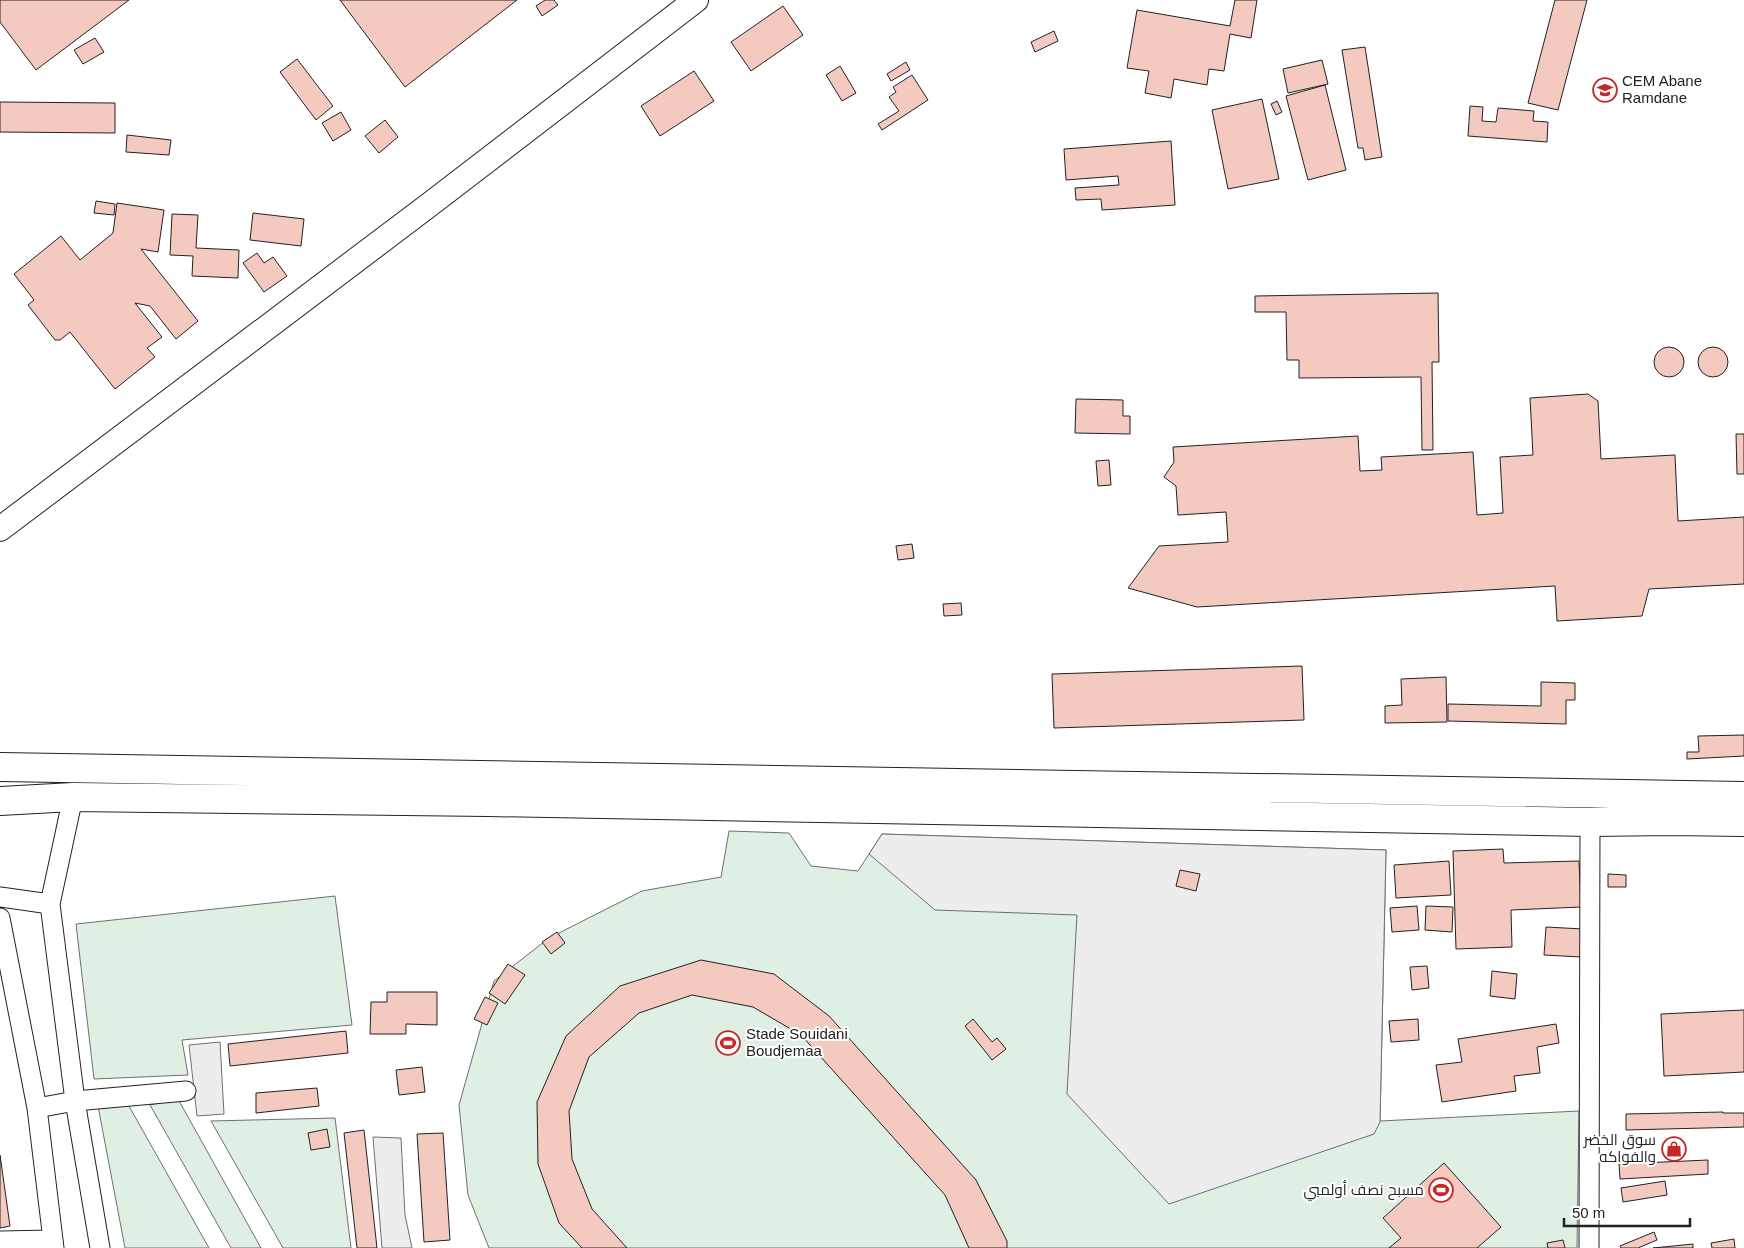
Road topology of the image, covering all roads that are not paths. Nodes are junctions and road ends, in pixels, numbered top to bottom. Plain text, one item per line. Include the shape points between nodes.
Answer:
1 (696, 0) edge
2 (0, 529) edge
3 (0, 767) edge
4 (1744, 796) edge
5 (72, 797) junction
6 (0, 801) edge
7 (1590, 822) junction
8 (1744, 822) edge
9 (0, 897) edge
10 (50, 904) junction
11 (0, 918) edge
12 (186, 1091) dead end
13 (75, 1101) junction
14 (37, 1108) junction
15 (0, 1241) edge
16 (53, 1244) edge
17 (100, 1248) edge
18 (1589, 1248) edge

1 - 2 main road
3 - 4 highway
5 - 6 highway
5 - 7 highway via 673,804
5 - 10 street
7 - 8 highway
7 - 18 street
9 - 10 street
10 - 13 street
11 - 14 street
12 - 13 street
13 - 14 street
13 - 17 street
14 - 16 street
15 - 16 street

